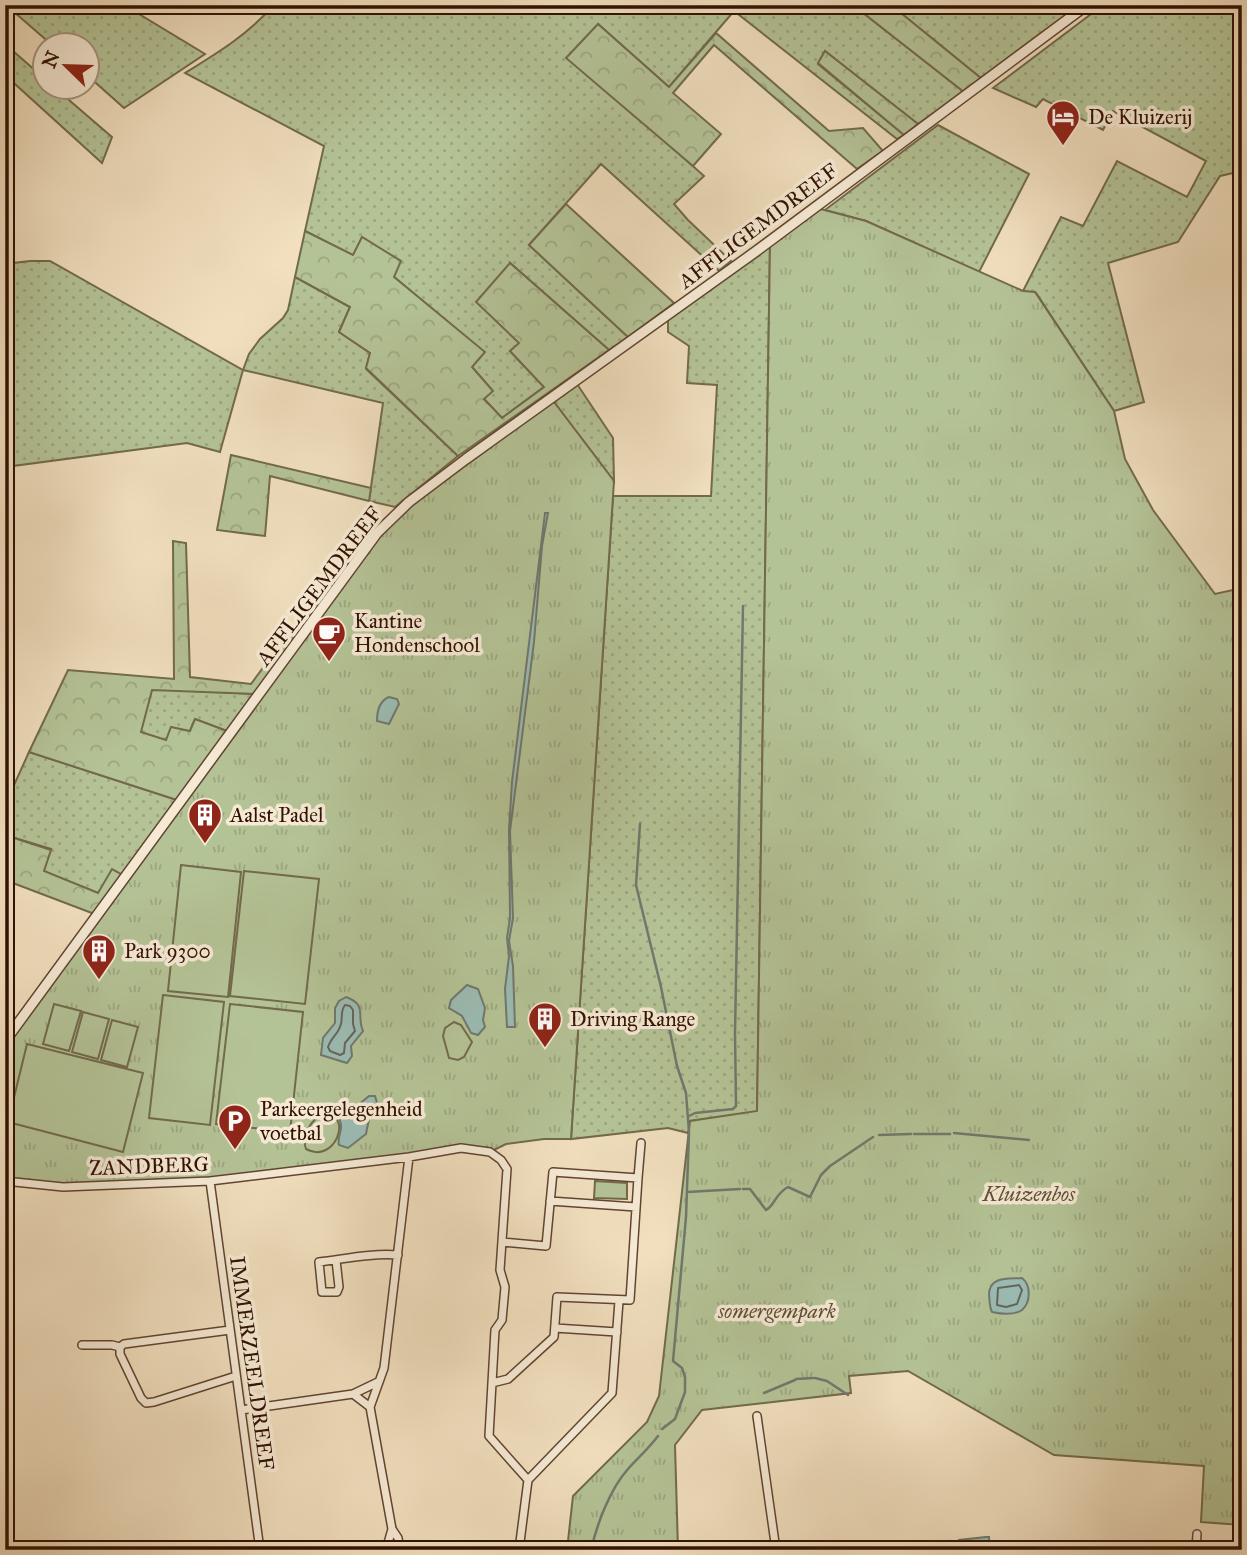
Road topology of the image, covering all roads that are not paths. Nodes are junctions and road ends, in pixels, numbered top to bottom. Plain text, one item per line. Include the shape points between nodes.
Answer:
1 (1087, 5) edge
2 (5, 1041) edge
3 (641, 1143) dead end
4 (409, 1157) junction
5 (638, 1178) junction
6 (5, 1181) edge
7 (210, 1181) junction
8 (550, 1201) junction
9 (636, 1207) junction
10 (502, 1242) junction
11 (398, 1255) junction
12 (336, 1260) junction
13 (619, 1301) junction
14 (555, 1328) junction
15 (230, 1329) junction
16 (617, 1332) junction
17 (82, 1345) dead end
18 (120, 1347) junction
19 (236, 1376) junction
20 (378, 1382) junction
21 (492, 1383) junction
22 (353, 1394) junction
23 (370, 1407) junction
24 (241, 1410) junction
25 (757, 1416) dead end
26 (528, 1480) junction
27 (392, 1529) junction
28 (1198, 1534) dead end
29 (260, 1550) edge
30 (386, 1550) edge
31 (400, 1550) edge
32 (522, 1550) edge
33 (776, 1550) edge
34 (1196, 1550) edge

1 - 2 street, AFFLIGEMDREEF via 393,515
3 - 5 street
4 - 7 street, ZANDBERG
4 - 10 street, ZANDBERG via 461,1148 490,1152 501,1160 507,1168
4 - 11 street
5 - 8 street via 553,1172
5 - 9 street
6 - 7 street, ZANDBERG via 63,1187
7 - 15 street, IMMERZEELDREEF
8 - 9 street
8 - 10 street via 546,1247
9 - 13 street via 630,1300
10 - 21 street via 500,1270 505,1287 502,1320 495,1330
11 - 12 street
11 - 20 street via 384,1368
12 - 12 street via 319,1262 322,1292 337,1292
13 - 14 street via 557,1297
13 - 16 street
14 - 16 street
14 - 21 street via 554,1337 508,1379
15 - 18 street
15 - 19 street, IMMERZEELDREEF
16 - 26 street via 612,1393
17 - 18 street
18 - 19 street via 146,1403
19 - 24 street, IMMERZEELDREEF
20 - 22 street
20 - 23 street
21 - 26 street via 489,1436
22 - 23 street
22 - 24 street
23 - 27 street
24 - 29 street, IMMERZEELDREEF
25 - 33 street
26 - 32 street
27 - 30 street
27 - 31 street
28 - 34 street

